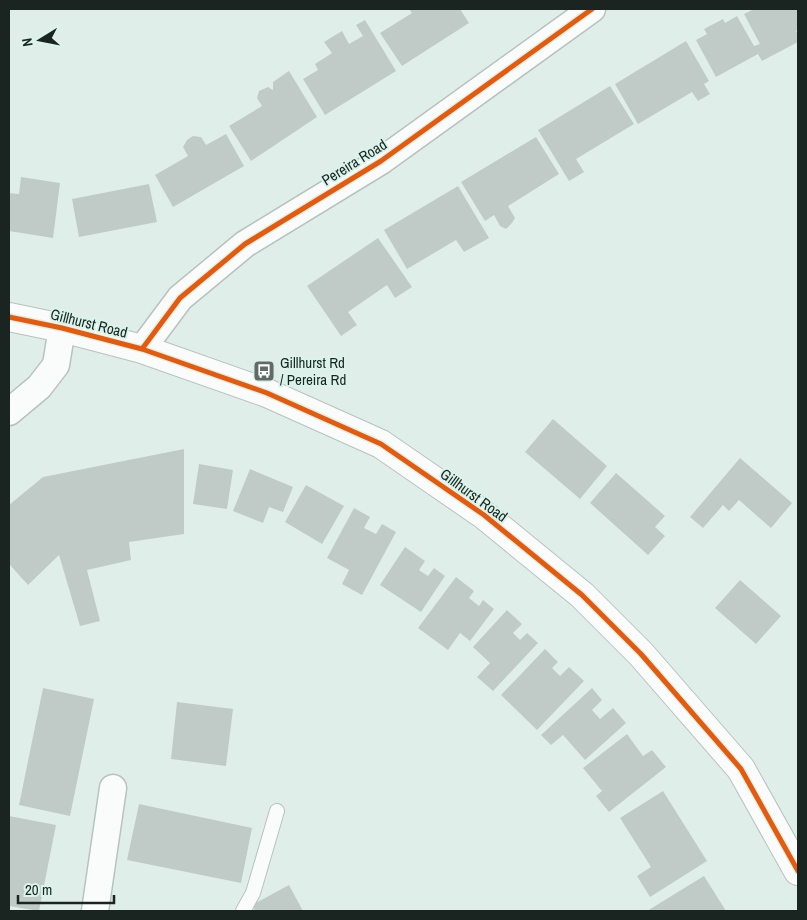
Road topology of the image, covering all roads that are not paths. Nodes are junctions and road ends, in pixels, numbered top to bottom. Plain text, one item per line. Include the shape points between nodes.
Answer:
1 (592, 9) edge
2 (9, 317) edge
3 (62, 328) junction
4 (142, 349) junction
5 (9, 412) edge
6 (113, 788) dead end
7 (277, 811) dead end
8 (798, 872) edge
9 (95, 911) edge
10 (243, 911) edge

1 - 4 street, Pereira Road via 381,161 245,244 180,298
2 - 3 street, Gillhurst Road
3 - 4 street, Gillhurst Road
3 - 5 street via 56,365 39,387
4 - 8 street, Gillhurst Road via 267,393 381,444 484,515 582,595 641,654 741,769
6 - 9 street
7 - 10 lane via 253,893

